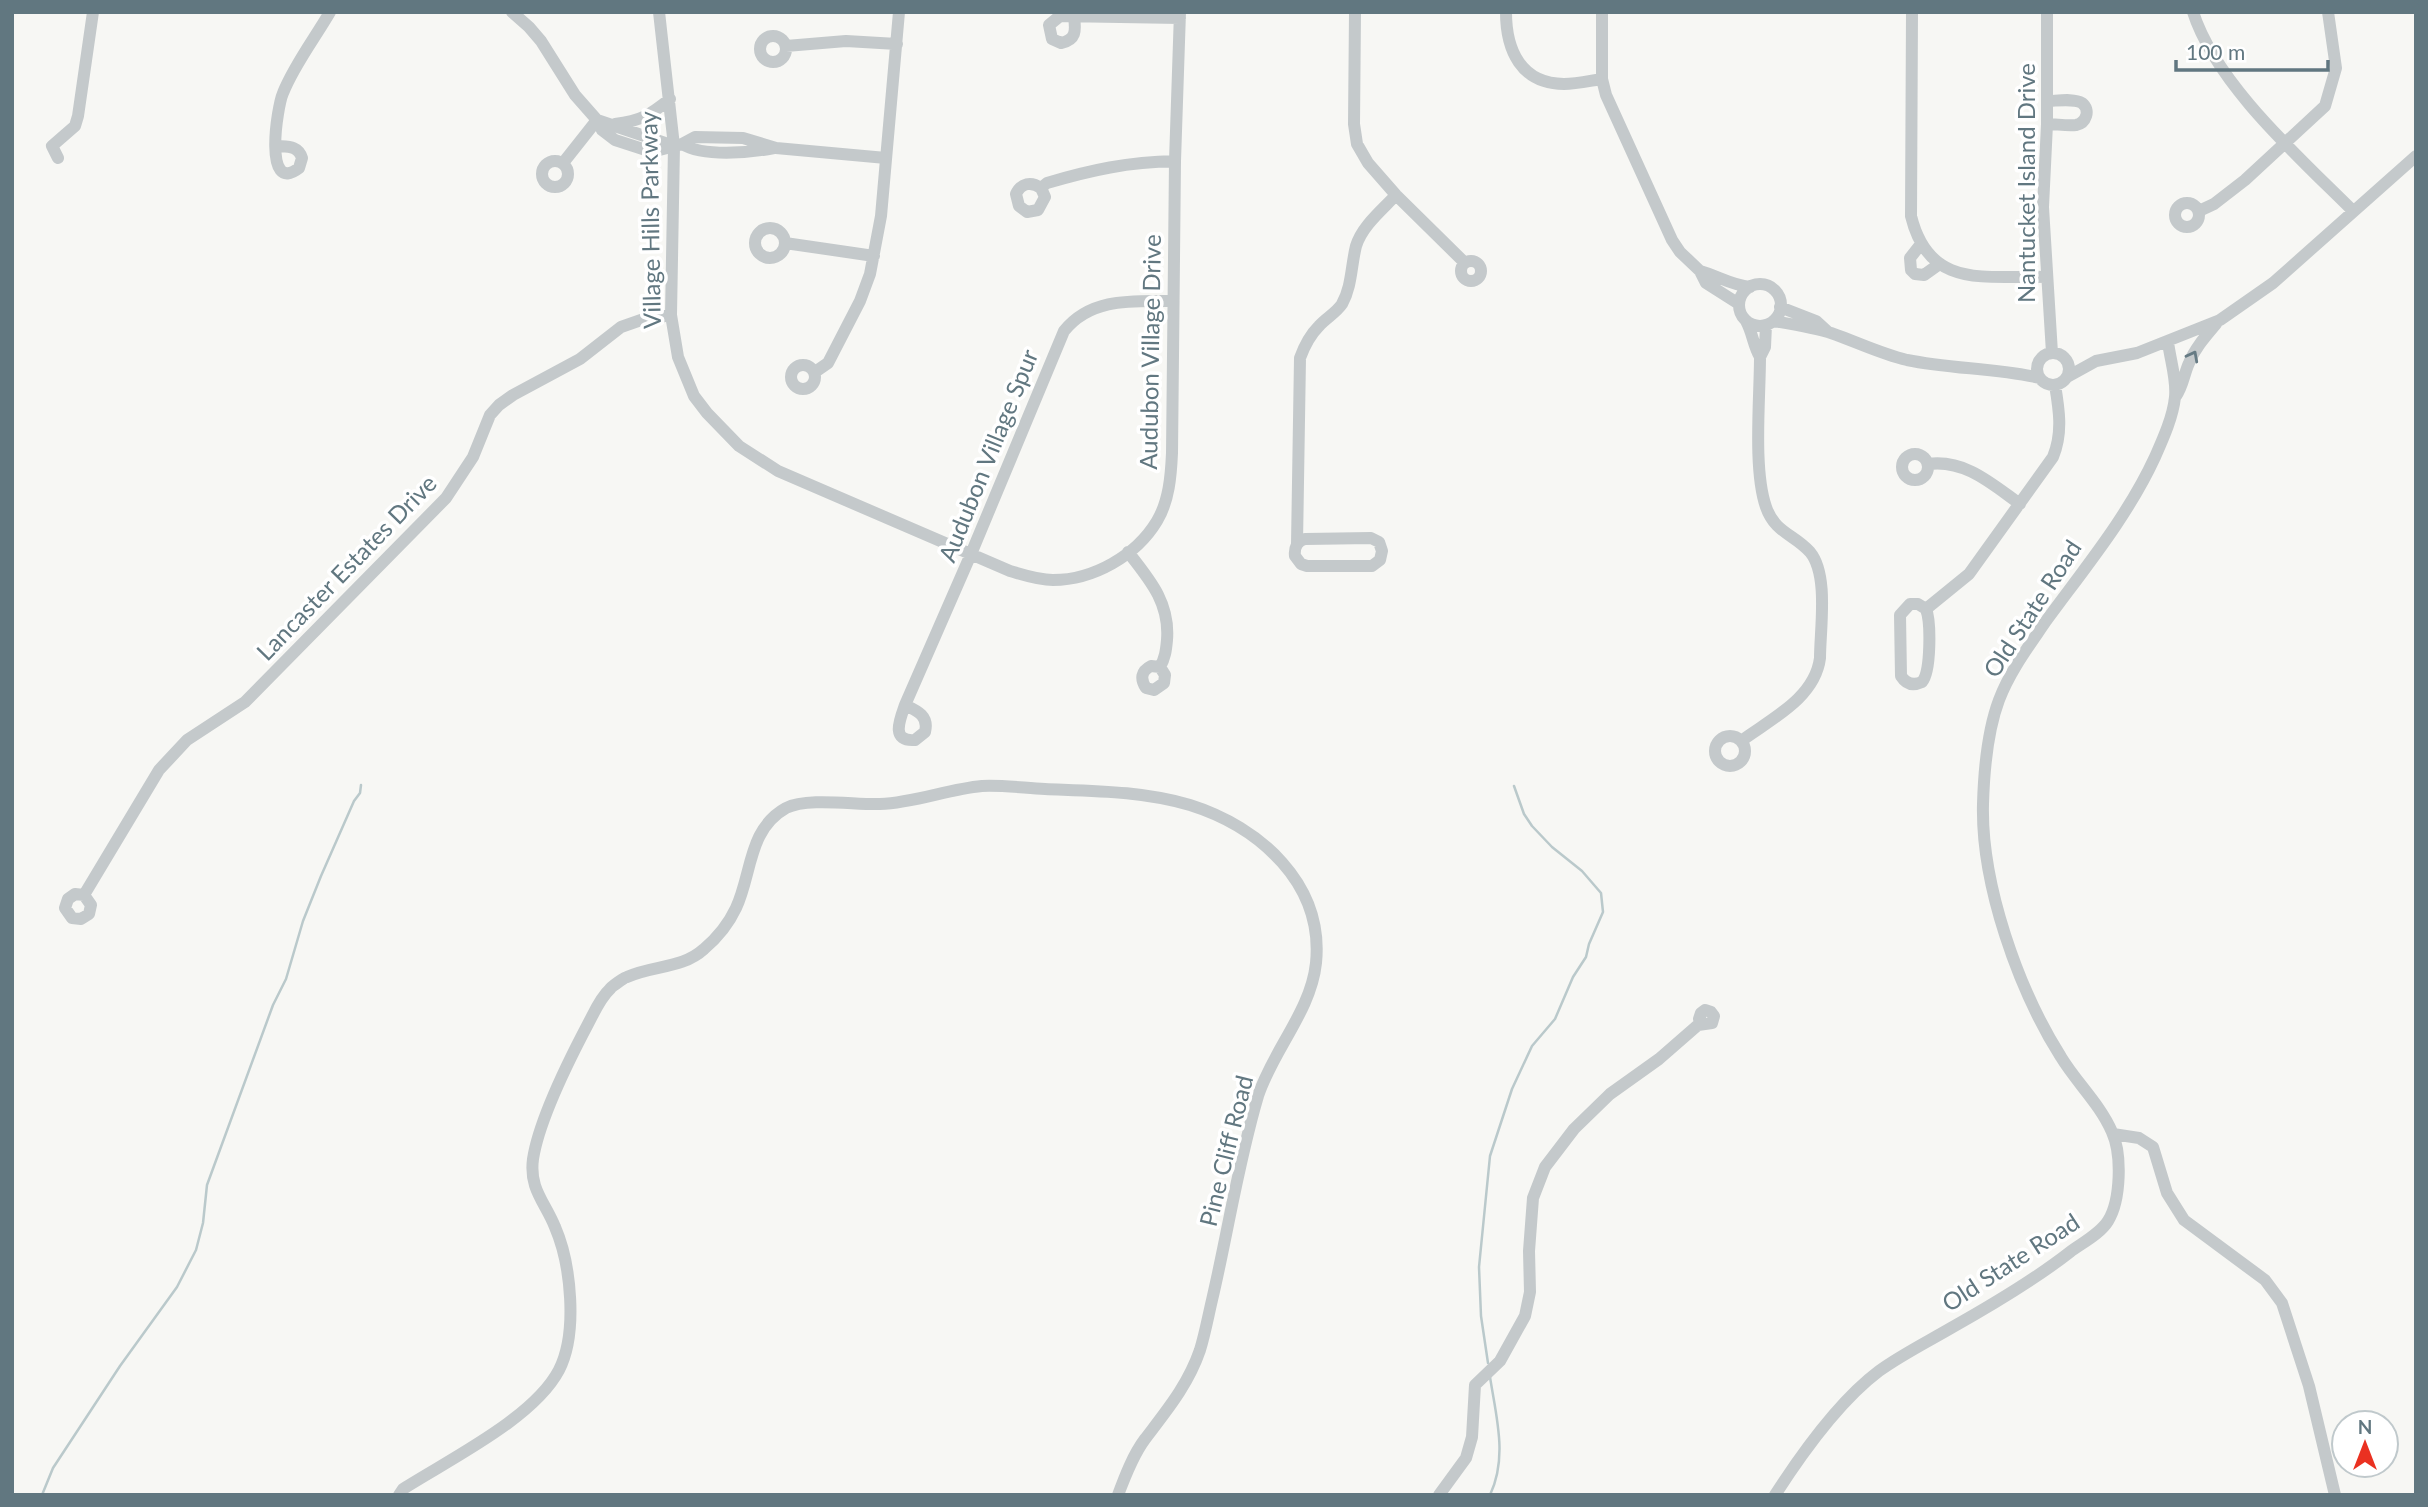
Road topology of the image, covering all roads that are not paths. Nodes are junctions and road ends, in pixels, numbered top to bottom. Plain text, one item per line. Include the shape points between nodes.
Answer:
1 (93, 12) edge
2 (330, 12) edge
3 (512, 12) edge
4 (659, 12) edge
5 (900, 12) edge
6 (1355, 12) edge
7 (1506, 12) edge
8 (1602, 12) edge
9 (1912, 12) edge
10 (2047, 12) edge
11 (2193, 12) edge
12 (2328, 12) edge
13 (1180, 15) edge
14 (1074, 17) junction
15 (897, 44) junction
16 (786, 46) dead end
17 (1602, 79) junction
18 (670, 99) junction
19 (2047, 101) junction
20 (597, 120) junction
21 (614, 124) junction
22 (2046, 124) junction
23 (2287, 144) junction
24 (678, 145) junction
25 (276, 146) junction
26 (2416, 156) edge
27 (58, 158) dead end
28 (886, 158) junction
29 (1175, 162) junction
30 (563, 163) dead end
31 (1041, 188) dead end
32 (1396, 195) junction
33 (2199, 211) dead end
34 (2353, 211) junction
35 (785, 243) dead end
36 (1921, 244) junction
37 (874, 256) junction
38 (1465, 263) dead end
39 (1938, 265) junction
40 (1700, 271) junction
41 (2046, 277) junction
42 (1749, 287) junction
43 (1173, 300) junction
44 (1739, 304) junction
45 (1780, 307) junction
46 (671, 315) junction
47 (2220, 320) junction
48 (1746, 321) junction
49 (1770, 323) junction
50 (1829, 332) junction
51 (2168, 342) junction
52 (2052, 353) junction
53 (1760, 357) junction
54 (2065, 359) junction
55 (2039, 360) junction
56 (2096, 361) junction
57 (2006, 370) junction
58 (815, 372) dead end
59 (2067, 377) junction
60 (2040, 378) junction
61 (2055, 385) junction
62 (2175, 396) junction
63 (1928, 464) dead end
64 (816, 487) joint
65 (2020, 503) junction
66 (1297, 544) junction
67 (1128, 552) junction
68 (971, 554) junction
69 (1926, 609) junction
70 (1160, 667) dead end
71 (905, 705) dead end
72 (1741, 741) dead end
73 (84, 895) dead end
74 (1702, 1024) dead end
75 (2113, 1133) junction
76 (400, 1495) edge
77 (1118, 1495) edge
78 (1439, 1495) edge
79 (1775, 1495) edge
80 (2335, 1495) edge

1 - 27 street via 78,116 75,126 52,146
2 - 25 street via 281,97
3 - 20 street via 541,41
4 - 18 street, Village Hills Parkway
5 - 15 street
6 - 32 street via 1357,144
7 - 17 street via 1512,53 1535,77 1567,84
8 - 17 street
9 - 36 street via 1911,216
10 - 19 street, Nantucket Island Drive
11 - 23 street via 2224,74
12 - 23 street via 2336,68 2330,93 2325,106
13 - 14 street
13 - 29 street, Audubon Village Drive
14 - 14 street via 1052,21 1048,30 1052,39 1070,41 1075,33
15 - 16 street via 846,41
15 - 28 street
17 - 40 street via 1672,240
18 - 21 street via 637,122
18 - 24 street, Village Hills Parkway
19 - 22 street, Nantucket Island Drive
19 - 22 street via 2078,102 2087,114 2079,124
20 - 21 street
20 - 24 street via 615,140 641,150 657,152
20 - 30 street
21 - 24 street
22 - 41 street, Nantucket Island Drive
23 - 33 street via 2225,196
23 - 34 street
24 - 28 street via 695,136 719,137 776,148
24 - 46 street, Village Hills Parkway
25 - 25 street via 294,147 302,158 299,168 290,173 282,170 276,163
26 - 34 street
28 - 37 street
29 - 31 street via 1115,166
29 - 43 street, Audubon Village Drive
32 - 38 street
32 - 66 street via 1360,236 1343,302 1317,327 1300,358
34 - 47 street via 2273,283
35 - 37 street
36 - 39 street
36 - 39 street via 1910,258 1911,270 1924,275
37 - 58 street via 849,323 828,363
39 - 41 street via 1971,275
40 - 42 street
40 - 44 street via 1706,283
41 - 52 street, Nantucket Island Drive
42 - 44 street
42 - 45 street via 1771,288
43 - 67 street, Audubon Village Drive via 1168,489 1158,520
43 - 68 street, Audubon Village Spur via 1103,304 1071,323 1058,343
44 - 48 street
45 - 49 street
45 - 50 street via 1816,321
46 - 64 street, Village Hills Parkway via 678,356 694,396 707,413 739,446 778,471
46 - 73 street, Lancaster Estates Drive via 621,327 580,359 499,405 490,415 474,457 446,498 246,702 187,740 159,769
47 - 51 street
62 -> 47 street via 2190,360
48 - 49 street via 1758,326
48 - 53 street
49 - 50 street
49 - 53 street
50 - 57 street via 1908,360
51 - 56 street
51 - 62 street, Old State Road
52 - 54 street
52 - 55 street
53 - 72 street via 1761,488 1771,520 1810,552 1817,565 1820,658 1804,694
54 - 56 street
54 - 59 street
55 - 57 street
55 - 60 street
56 - 59 street
57 - 60 street
59 - 61 street
60 - 61 street
61 - 65 street via 2058,446
62 - 75 street, Old State Road via 2162,443 2143,481 2008,681 1988,743 1985,852 1997,905 2042,1026
63 - 65 street via 1955,464
64 - 68 street, Audubon Village Drive
65 - 69 street via 1969,574
66 - 66 street via 1295,556 1307,566 1373,565 1383,555 1382,547 1371,538 1309,538
67 - 68 street, Audubon Village Drive via 1091,574 1053,580 1010,571
67 - 70 street via 1155,588 1166,612 1166,654
68 - 71 street, Audubon Village Spur
69 - 69 street via 1910,604 1900,615 1901,676 1908,683 1922,682 1928,673
74 - 78 street via 1610,1094 1574,1129 1545,1167 1533,1198 1525,1316 1500,1361 1475,1385 1472,1437 1465,1458
75 - 79 street, Old State Road via 2119,1179 2107,1222 2050,1268 1878,1372 1814,1440
75 - 80 street via 2139,1138 2153,1147 2167,1194 2184,1220 2265,1280 2282,1303 2309,1386
76 - 77 street, Pine Cliff Road via 515,1419 537,1400 560,1369 568,1343 567,1262 555,1226 534,1189 532,1163 571,1056 609,989 625,977 691,960 717,936 737,907 763,829 788,807 885,804 981,786 1126,792 1206,811 1268,849 1291,872 1314,915 1316,964 1304,1005 1260,1091 1202,1346 1191,1373 1132,1460

